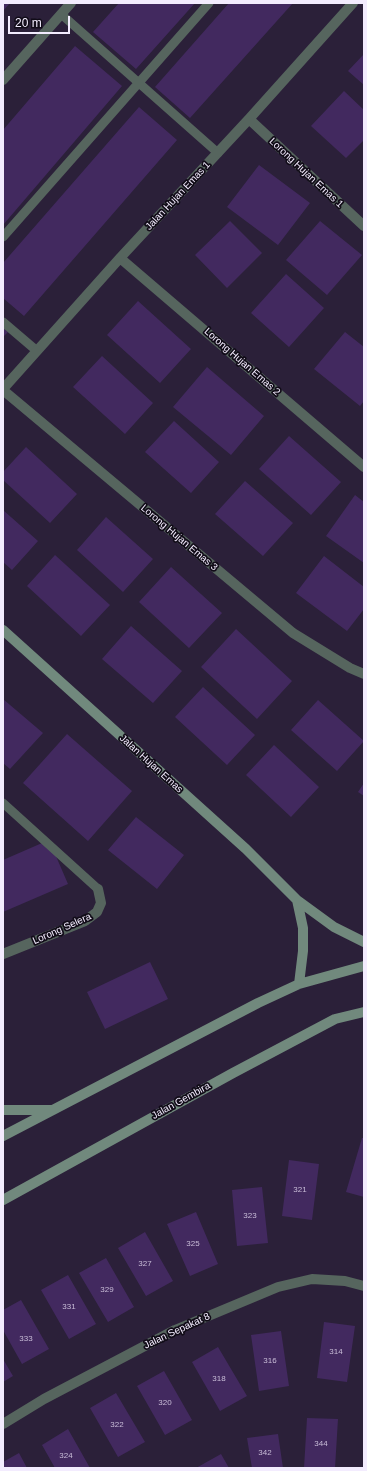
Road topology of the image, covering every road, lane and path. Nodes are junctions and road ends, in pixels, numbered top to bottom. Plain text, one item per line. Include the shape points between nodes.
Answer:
1 (71, 3) edge
2 (209, 3) edge
3 (353, 3) edge
4 (61, 14) junction
5 (3, 80) edge
6 (140, 82) junction
7 (249, 120) junction
8 (218, 153) junction
9 (364, 226) edge
10 (3, 237) edge
11 (120, 258) junction
12 (3, 322) edge
13 (37, 351) junction
14 (3, 389) edge
15 (364, 467) edge
16 (3, 630) edge
17 (364, 674) edge
18 (3, 803) edge
19 (98, 889) joint
20 (297, 900) junction
21 (364, 942) edge
22 (3, 954) edge
23 (364, 966) edge
24 (299, 984) junction
25 (364, 1012) edge
26 (3, 1110) edge
27 (53, 1110) junction
28 (3, 1136) edge
29 (3, 1200) edge
30 (364, 1286) edge
31 (3, 1424) edge

1 - 4 street
2 - 6 lane
3 - 7 street, Jalan Hujan Emas 1
4 - 5 street
4 - 6 lane
6 - 8 lane
6 - 10 lane
7 - 8 street, Jalan Hujan Emas 1
7 - 9 street, Lorong Hujan Emas 1
8 - 11 street, Jalan Hujan Emas 1
11 - 13 street, Jalan Hujan Emas 1
11 - 15 street, Lorong Hujan Emas 2
12 - 13 lane
13 - 14 street, Jalan Hujan Emas 1
14 - 17 street, Lorong Hujan Emas 3 via 293,633
16 - 20 main road, Jalan Hujan Emas via 246,850
18 - 19 lane
19 - 22 street, Lorong Selera via 101,903 91,917
20 - 21 main road, Jalan Hujan Emas via 334,927
20 - 24 main road via 303,928
23 - 24 main road
24 - 27 main road via 220,1022
25 - 29 main road, Jalan Gembira via 335,1019
26 - 27 main road
27 - 28 main road
30 - 31 street, Jalan Sepakat 8 via 345,1281 312,1279 278,1287 175,1330 44,1399

